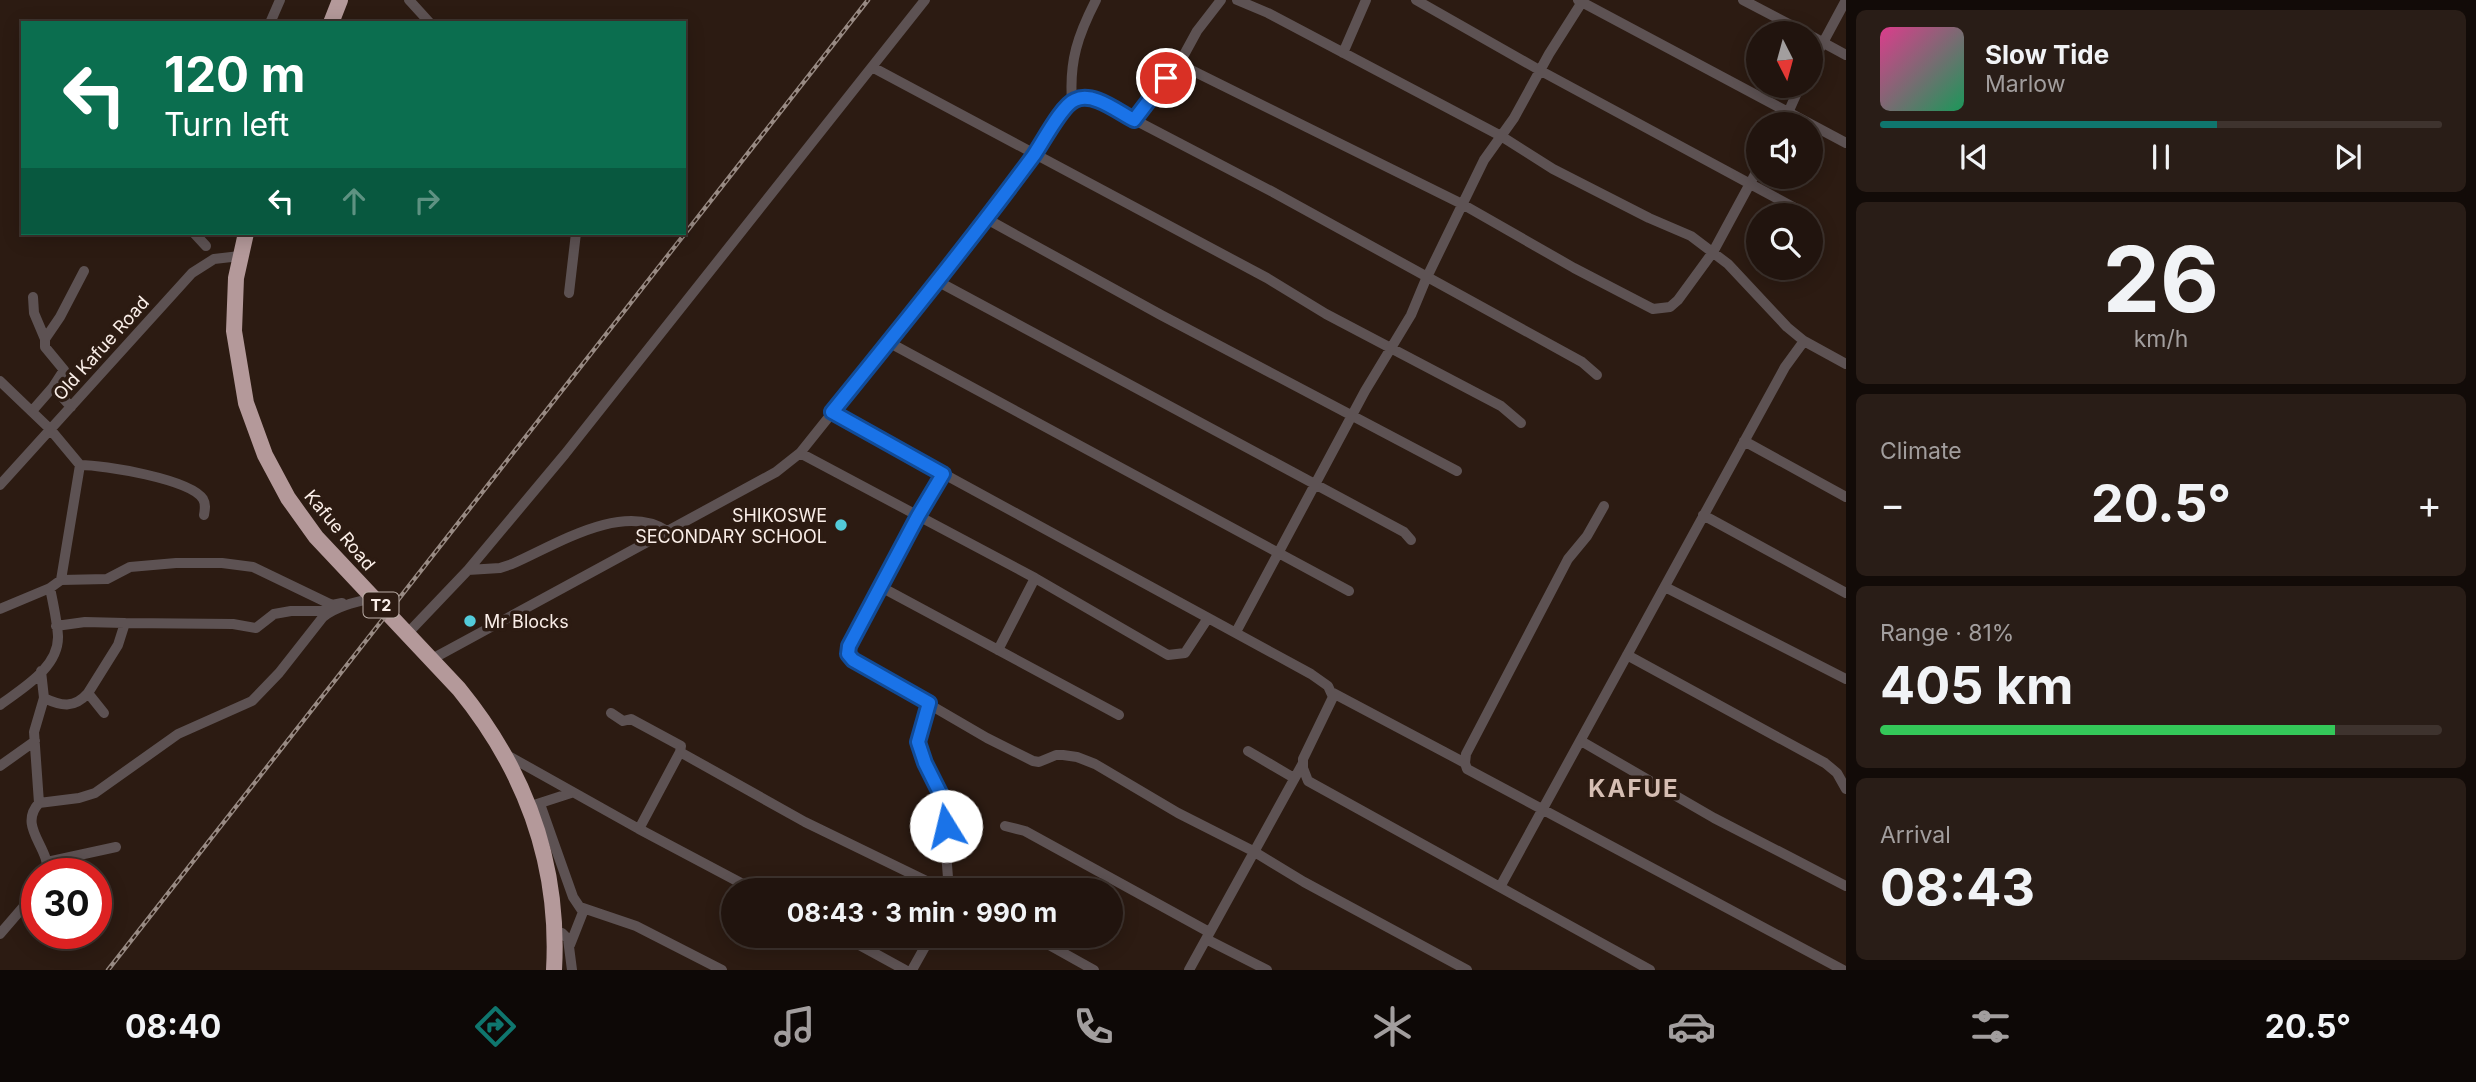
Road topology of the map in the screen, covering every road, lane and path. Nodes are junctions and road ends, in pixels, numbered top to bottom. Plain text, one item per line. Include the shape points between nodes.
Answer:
1 (281, 0) edge
2 (340, 0) edge
3 (409, 0) edge
4 (925, 0) edge
5 (1096, 0) edge
6 (1221, 0) edge
7 (1237, 0) edge
8 (1366, 0) edge
9 (1416, 0) edge
10 (1743, 0) edge
11 (1846, 0) edge
12 (1583, 2) edge
13 (271, 21) edge
14 (332, 21) edge
15 (428, 21) edge
16 (1783, 21) edge
17 (1824, 43) joint
18 (1343, 53) junction
19 (1846, 55) edge
20 (1179, 64) junction
21 (872, 66) junction
22 (1541, 71) junction
23 (1794, 98) edge
24 (1072, 101) junction
25 (1788, 111) junction
26 (1134, 120) junction
27 (1501, 136) junction
28 (1846, 143) edge
29 (1034, 155) junction
30 (1746, 181) edge
31 (1747, 189) edge
32 (1761, 189) edge
33 (1786, 203) edge
34 (1462, 204) junction
35 (985, 218) junction
36 (196, 235) edge
37 (245, 235) edge
38 (576, 235) edge
39 (206, 246) dead end
40 (1713, 252) junction
41 (240, 256) junction
42 (84, 271) dead end
43 (1428, 276) junction
44 (937, 281) junction
45 (569, 293) dead end
46 (33, 297) dead end
47 (45, 339) junction
48 (1804, 341) junction
49 (890, 343) junction
50 (1390, 348) junction
51 (1846, 363) edge
52 (1597, 375) dead end
53 (0, 382) edge
54 (52, 387) junction
55 (71, 407) junction
56 (32, 411) junction
57 (832, 412) junction
58 (1353, 415) junction
59 (1521, 424) dead end
60 (50, 429) junction
61 (1744, 441) junction
62 (800, 453) junction
63 (80, 465) junction
64 (1457, 471) dead end
65 (943, 474) junction
66 (1316, 484) junction
67 (0, 485) edge
68 (1846, 498) edge
69 (1604, 506) dead end
70 (204, 515) dead end
71 (1703, 515) junction
72 (918, 516) junction
73 (667, 531) junction
74 (1411, 540) dead end
75 (1277, 552) junction
76 (468, 570) junction
77 (1035, 579) junction
78 (61, 580) junction
79 (881, 587) junction
80 (1665, 587) junction
81 (50, 588) junction
82 (1349, 591) dead end
83 (1846, 593) edge
84 (367, 600) junction
85 (0, 609) edge
86 (331, 611) junction
87 (1208, 618) junction
88 (125, 624) junction
89 (57, 626) junction
90 (1236, 632) junction
91 (407, 634) junction
92 (998, 650) junction
93 (1627, 655) junction
94 (432, 659) junction
95 (41, 671) junction
96 (1846, 679) edge
97 (88, 693) junction
98 (1333, 693) junction
99 (44, 698) junction
100 (929, 703) junction
101 (0, 705) edge
102 (104, 713) dead end
103 (611, 713) dead end
104 (1119, 715) dead end
105 (35, 741) junction
106 (1581, 741) junction
107 (1248, 751) dead end
108 (680, 752) junction
109 (505, 754) junction
110 (1303, 763) junction
111 (1465, 763) junction
112 (0, 766) edge
113 (1294, 778) junction
114 (1846, 789) edge
115 (571, 793) junction
116 (39, 803) junction
117 (535, 804) junction
118 (1543, 810) junction
119 (1005, 826) dead end
120 (639, 829) junction
121 (116, 847) dead end
122 (1253, 851) junction
123 (43, 858) edge
124 (78, 858) edge
125 (731, 878) edge
126 (921, 878) edge
127 (947, 878) edge
128 (1846, 886) edge
129 (1500, 887) junction
130 (580, 907) junction
131 (21, 910) edge
132 (555, 931) junction
133 (0, 934) edge
134 (1207, 936) junction
135 (570, 945) junction
136 (865, 948) edge
137 (924, 948) edge
138 (1055, 948) edge
139 (1645, 969) edge
140 (555, 970) edge
141 (572, 970) edge
142 (722, 970) edge
143 (905, 970) edge
144 (912, 970) edge
145 (1094, 970) edge
146 (1189, 970) edge
147 (1268, 970) edge
148 (1467, 970) edge
149 (1843, 970) edge

1 - 13 street
2 - 14 highway
3 - 15 street
4 - 21 street
5 - 24 street via 1072,59
6 - 20 street
7 - 18 street
8 - 18 street
9 - 22 street
10 - 16 street
11 - 17 street
12 - 22 street
12 - 25 street
17 - 19 street
18 - 27 street
20 - 26 street
20 - 34 street
21 - 29 street
21 - 76 street
22 - 27 street
22 - 30 street
23 - 25 street
24 - 26 street via 1092,99
24 - 29 street
25 - 28 street
26 - 43 street
27 - 34 street via 1483,160
27 - 40 street via 1553,169 1683,231
29 - 35 street
29 - 50 street
31 - 40 street
32 - 33 street
34 - 40 street via 1653,309 1674,304
34 - 43 street
35 - 44 street
35 - 58 street
36 - 39 street
37 - 41 highway, Kafue Road / T2
38 - 45 street
40 - 48 street
41 - 55 street, Old Kafue Road via 214,259 192,273
41 - 84 highway, Kafue Road / T2 via 233,316 236,348 258,438 284,491
42 - 47 street
43 - 50 street
43 - 52 street via 1582,362
44 - 49 street
44 - 66 street
46 - 47 street via 36,321
47 - 54 street via 45,347 64,370
48 - 51 street
48 - 61 street via 1784,367
49 - 57 street
49 - 75 street
50 - 58 street
50 - 59 street via 1501,406
53 - 56 street
54 - 55 street
54 - 56 street
55 - 60 street, Old Kafue Road
56 - 60 street
57 - 62 street
57 - 65 street
58 - 64 street
58 - 66 street
60 - 63 street
60 - 67 street, Old Kafue Road
61 - 68 street
61 - 71 street
62 - 72 street
62 - 73 street via 776,472
63 - 70 street via 137,472 187,486 203,498
63 - 78 street
65 - 72 street
65 - 87 street
66 - 74 street
66 - 75 street
69 - 111 street via 1568,559
71 - 80 street
71 - 83 street
72 - 77 street
72 - 79 street
73 - 76 street via 648,522 616,522 500,568
73 - 94 street
75 - 82 street
75 - 90 street
76 - 91 street
77 - 87 street via 1168,655 1185,653
77 - 92 street
78 - 81 street
78 - 84 street via 107,579 140,565 242,564 332,605
79 - 92 street
79 - 100 street via 848,654
80 - 93 street
80 - 96 street
81 - 85 street
81 - 89 street
84 - 86 street
84 - 91 highway, Kafue Road / T2
86 - 88 street via 281,613 269,616 256,628
86 - 116 street via 246,705 178,734 95,793
87 - 90 street
88 - 89 street
88 - 97 street via 118,645
89 - 95 street via 55,648
90 - 98 street via 1311,674
91 - 94 highway, Kafue Road / T2
92 - 104 street
93 - 106 street
93 - 114 street via 1825,763
94 - 109 highway, Kafue Road / T2 via 480,715
95 - 99 street
95 - 101 street
97 - 99 street via 65,706
97 - 102 street
98 - 110 street
98 - 111 street
99 - 105 street
100 - 122 street via 1033,761 1063,755 1095,764
100 - 127 street via 918,742 942,799
103 - 108 street via 677,742
105 - 112 street
105 - 116 street
106 - 118 street
106 - 128 street via 1714,818
107 - 113 street
108 - 120 street
108 - 126 street via 806,822
109 - 115 street
109 - 117 highway, Kafue Road / T2
110 - 113 street
110 - 129 street via 1308,780
111 - 118 street via 1467,769
113 - 122 street
115 - 117 street
115 - 120 street
116 - 123 street via 31,820
117 - 130 street
117 - 132 highway, Kafue Road / T2
118 - 129 street
118 - 149 street
119 - 134 street via 1025,831
120 - 125 street
121 - 124 street
122 - 134 street
122 - 148 street
129 - 139 street
130 - 135 street via 583,912
130 - 142 street via 636,926
131 - 133 street
132 - 135 street via 566,936
132 - 140 highway, Kafue Road / T2
134 - 146 street
134 - 147 street
135 - 141 street
136 - 143 street
137 - 144 street
138 - 145 street

